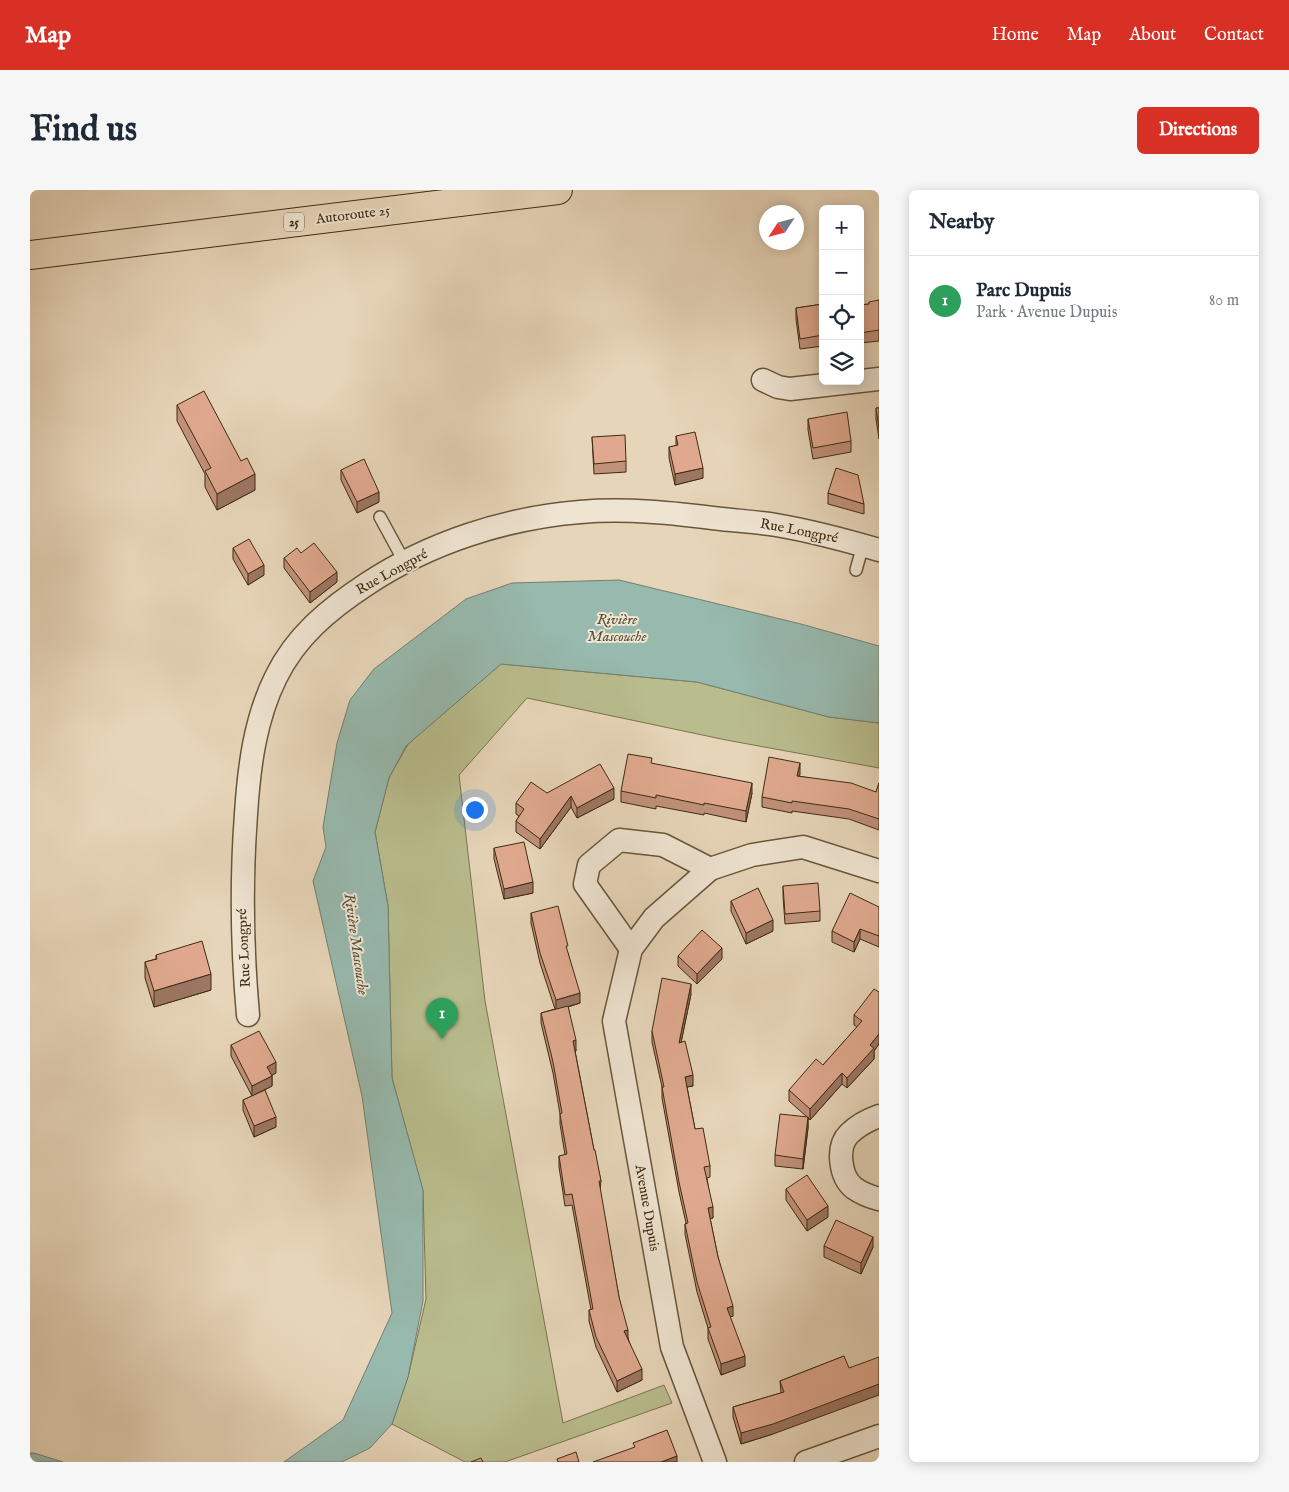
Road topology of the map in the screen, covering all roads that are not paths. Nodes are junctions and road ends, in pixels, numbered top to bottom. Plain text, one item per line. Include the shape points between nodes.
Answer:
1 (558, 190) edge
2 (30, 255) edge
3 (879, 379) edge
4 (762, 380) dead end
5 (380, 517) dead end
6 (871, 548) edge
7 (405, 563) junction
8 (856, 570) dead end
9 (710, 869) junction
10 (879, 871) edge
11 (630, 949) junction
12 (248, 1016) dead end
13 (879, 1116) edge
14 (879, 1199) edge
15 (879, 1436) edge
16 (715, 1462) edge
17 (806, 1462) edge

1 - 2 highway, Autoroute 25 / 25
3 - 4 street via 790,389
5 - 7 lane
6 - 7 street, Rue Longpré via 796,529 752,522 644,512 593,511 544,516 502,525 455,540
6 - 8 lane
7 - 12 street, Rue Longpré via 360,589 311,627 288,655 264,704 249,771 242,865 242,928
9 - 10 street, Avenue Dupuis via 752,855 803,847
9 - 11 street, Avenue Dupuis via 654,918
9 - 11 street via 663,844 618,840 589,865 586,884
11 - 16 street, Avenue Dupuis via 614,1021 672,1347
13 - 14 street via 847,1136 841,1150 843,1173 853,1188
15 - 17 street

